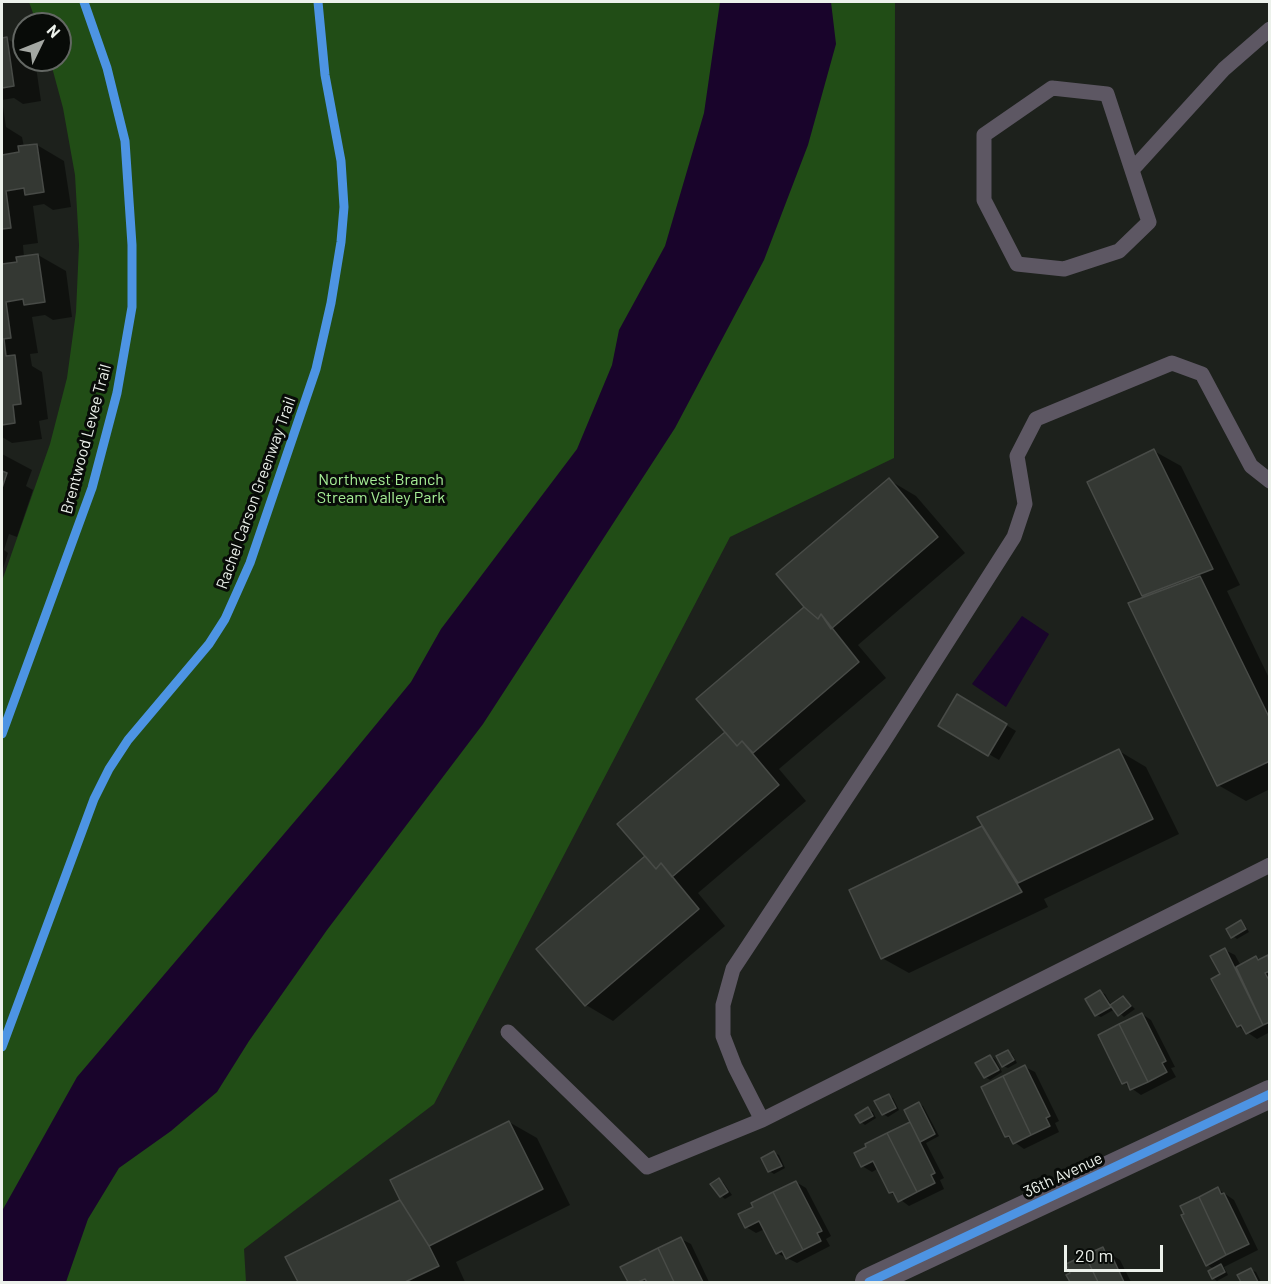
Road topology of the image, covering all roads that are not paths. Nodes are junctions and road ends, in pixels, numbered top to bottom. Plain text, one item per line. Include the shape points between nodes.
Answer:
1 (1269, 29) edge
2 (1132, 170) junction
3 (1269, 481) edge
4 (1269, 865) edge
5 (508, 1032) dead end
6 (1269, 1094) edge
7 (762, 1120) junction
8 (868, 1282) edge

1 - 2 lane via 1224,69
2 - 2 lane via 1107,94 1052,88 984,135 984,200 1017,264 1064,269 1119,251 1149,222
3 - 7 lane via 1251,466 1202,374 1172,363 1036,419 1017,456 1025,504 1014,537 734,969 723,1005 723,1036
4 - 7 lane
5 - 7 lane via 647,1167
6 - 8 street, 36th Avenue

